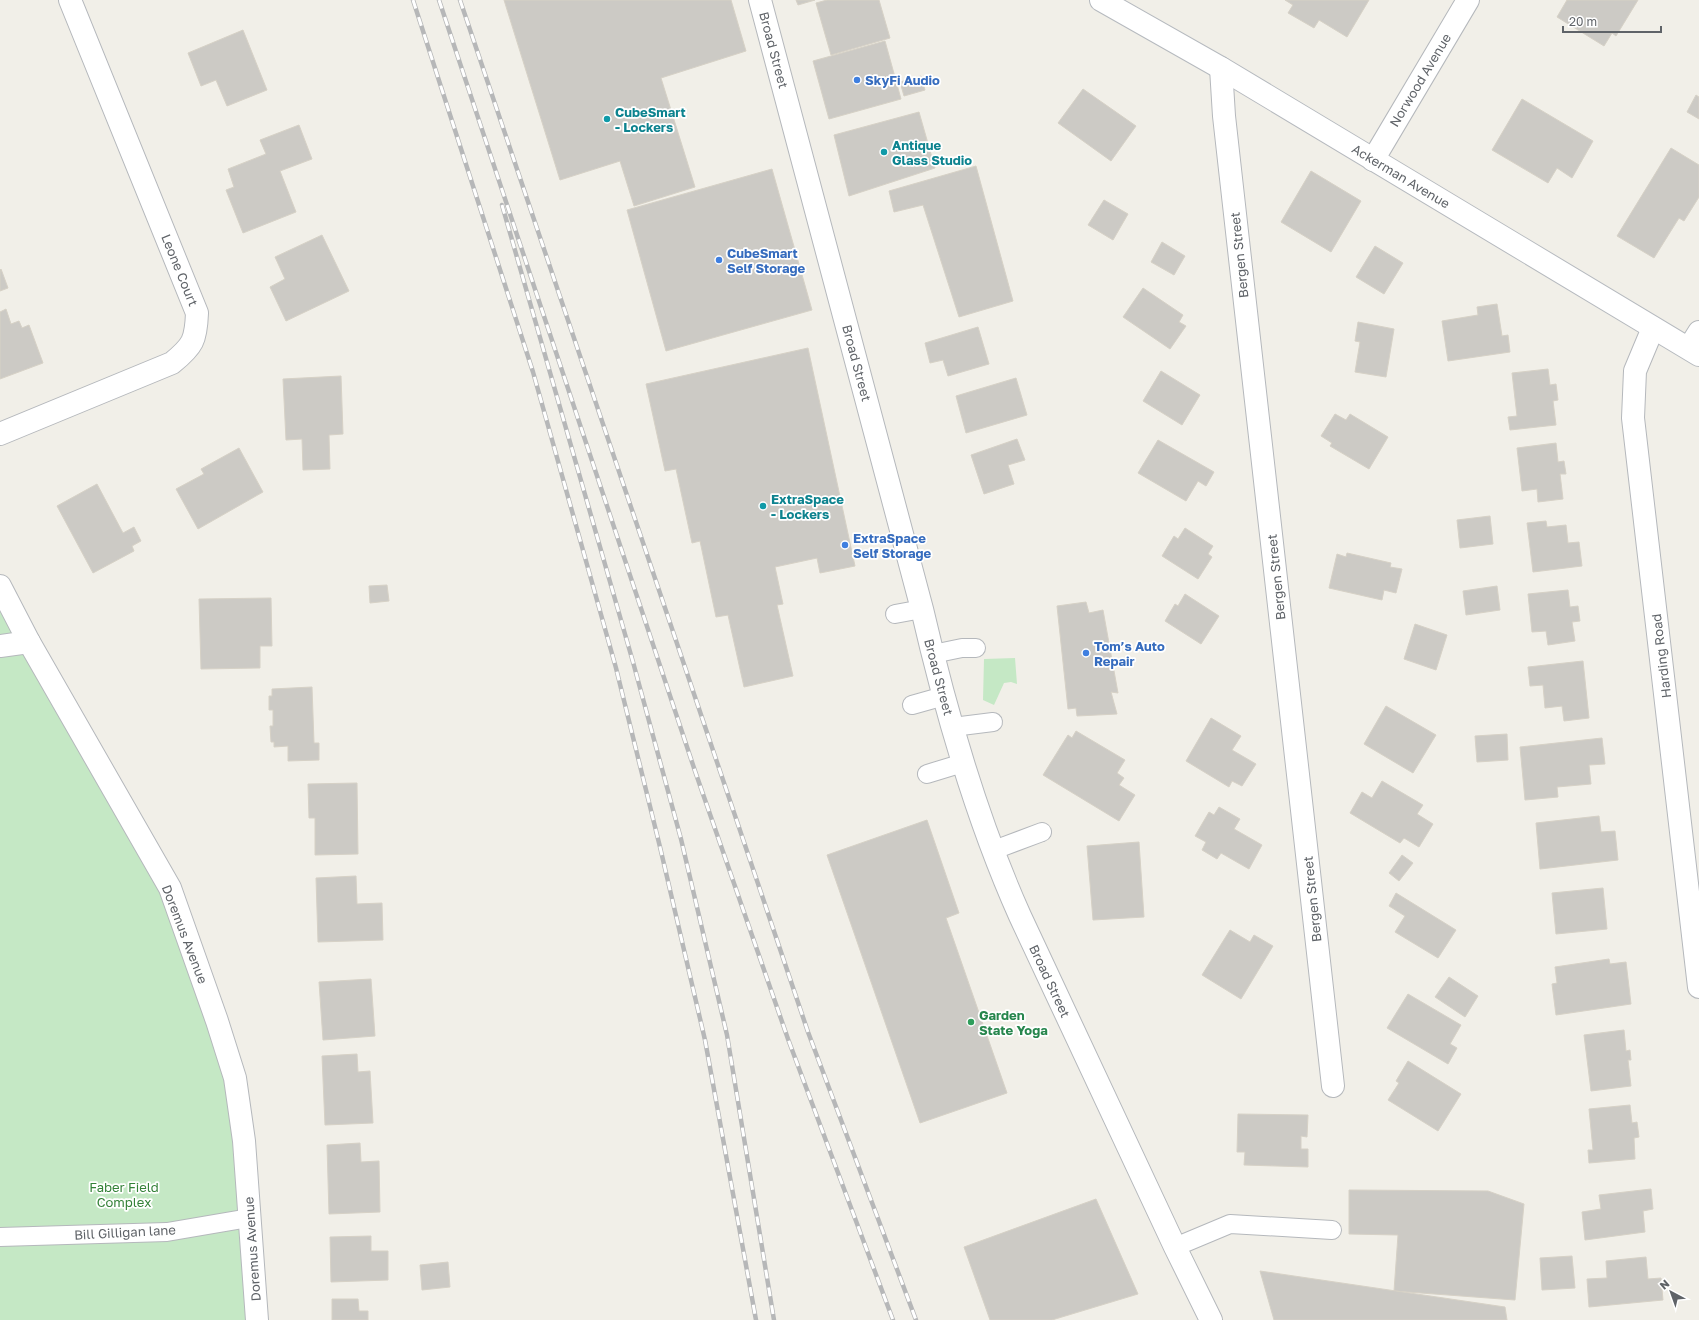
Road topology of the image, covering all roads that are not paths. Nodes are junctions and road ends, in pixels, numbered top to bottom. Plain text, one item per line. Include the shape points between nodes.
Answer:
1 (70, 0) edge
2 (760, 0) edge
3 (1101, 0) edge
4 (1468, 0) edge
5 (1222, 68) junction
6 (1373, 160) junction
7 (1652, 328) junction
8 (1696, 345) edge
9 (0, 434) edge
10 (0, 586) edge
11 (922, 609) junction
12 (895, 614) dead end
13 (29, 642) junction
14 (0, 646) edge
15 (976, 648) dead end
16 (933, 654) junction
17 (944, 696) junction
18 (912, 705) dead end
19 (993, 722) dead end
20 (953, 728) junction
21 (963, 763) junction
22 (927, 774) dead end
23 (1042, 832) dead end
24 (994, 850) junction
25 (1699, 987) edge
26 (1334, 1086) dead end
27 (249, 1218) junction
28 (1332, 1230) dead end
29 (0, 1237) edge
30 (1175, 1247) junction
31 (257, 1320) edge
32 (1212, 1320) edge

1 - 9 street, Leone Court via 198,313 196,333 186,350 172,363
2 - 11 street, Broad Street
3 - 5 street, Ackerman Avenue
4 - 6 street, Norwood Avenue
5 - 6 street, Ackerman Avenue
5 - 26 street, Bergen Street via 1224,116
6 - 7 street, Ackerman Avenue
7 - 8 street, Ackerman Avenue
7 - 25 street, Harding Road via 1635,371 1633,418
10 - 13 street, Doremus Avenue
11 - 12 lane
11 - 16 street, Broad Street
13 - 14 street
13 - 27 street, Doremus Avenue via 170,888 235,1078 244,1141
15 - 16 lane
16 - 17 street, Broad Street
17 - 18 lane
17 - 20 street, Broad Street
19 - 20 lane
20 - 21 street, Broad Street
21 - 22 lane
21 - 24 street, Broad Street
23 - 24 lane
24 - 30 street, Broad Street via 1006,884 1042,963
27 - 29 lane, Bill Gilligan lane via 167,1232
27 - 31 street, Doremus Avenue
28 - 30 lane via 1230,1224
30 - 32 street, Broad Street

